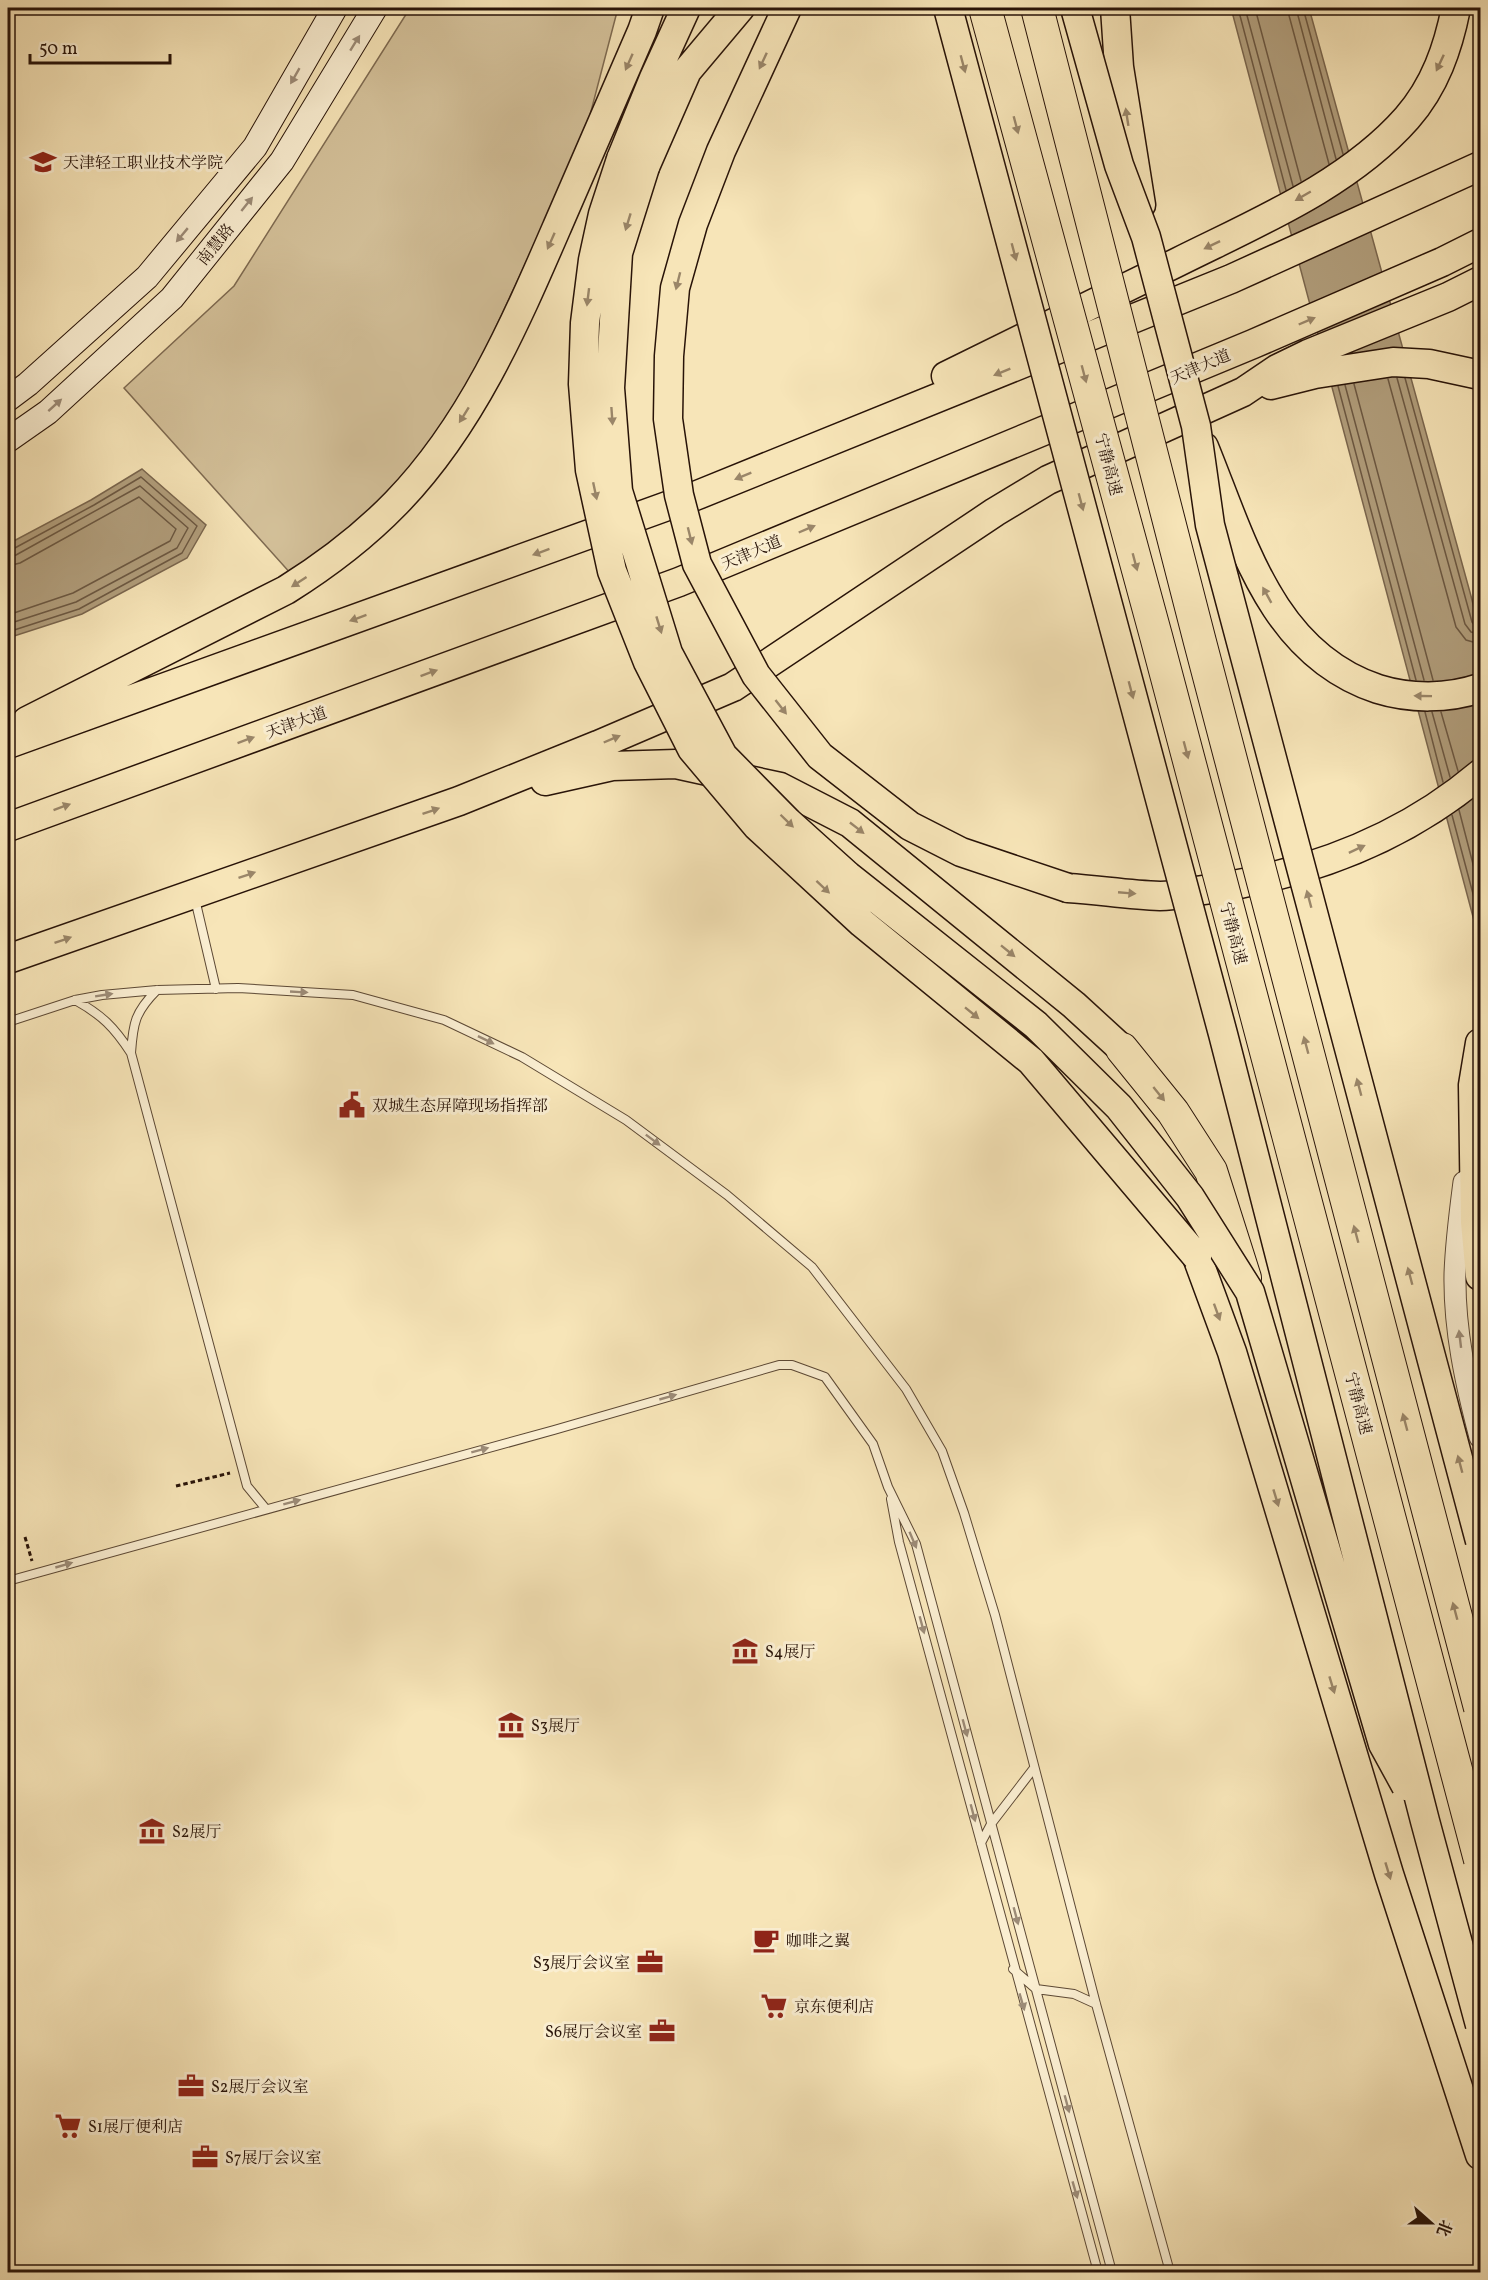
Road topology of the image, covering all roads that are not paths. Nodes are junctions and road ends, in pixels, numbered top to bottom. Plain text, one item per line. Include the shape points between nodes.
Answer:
1 (335, 8) edge
2 (375, 8) edge
3 (650, 8) edge
4 (686, 8) edge
5 (740, 8) edge
6 (787, 8) edge
7 (948, 8) edge
8 (985, 8) edge
9 (1037, 8) edge
10 (1075, 8) edge
11 (1115, 8) edge
12 (1456, 8) edge
13 (633, 163) junction
14 (1480, 166) edge
15 (1146, 237) junction
16 (1480, 243) edge
17 (1480, 281) edge
18 (1311, 364) junction
19 (1480, 375) edge
20 (8, 399) edge
21 (1196, 426) junction
22 (8, 440) edge
23 (773, 464) junction
24 (1480, 688) edge
25 (8, 731) edge
26 (8, 744) edge
27 (1480, 774) edge
28 (459, 801) junction
29 (8, 827) edge
30 (194, 894) junction
31 (8, 959) edge
32 (216, 989) junction
33 (157, 990) junction
34 (75, 1000) junction
35 (8, 1022) edge
36 (1122, 1049) joint
37 (1480, 1049) edge
38 (130, 1053) junction
39 (1473, 1085) junction
40 (1480, 1276) edge
41 (1250, 1292) junction
42 (1480, 1437) edge
43 (888, 1487) junction
44 (266, 1509) junction
45 (1480, 1541) edge
46 (8, 1581) edge
47 (1480, 1708) edge
48 (1034, 1768) junction
49 (1425, 1821) junction
50 (991, 1824) junction
51 (981, 1843) junction
52 (1480, 1860) edge
53 (1013, 1969) junction
54 (1036, 1989) junction
55 (1096, 2004) junction
56 (1480, 2025) edge
57 (1480, 2155) edge
58 (1098, 2272) edge
59 (1112, 2272) edge
60 (1170, 2272) edge

1 -> 20 main road, 南慧路 via 255,147 147,278
22 -> 2 main road, 南慧路 via 48,412 172,298 282,161
3 -> 25 highway via 540,265 494,361 446,442 396,503 355,542 286,590
4 - 13 highway via 654,78
5 - 13 highway via 687,71
6 -> 27 highway, bridge via 721,151 693,224 675,288 668,418 679,495 697,564 756,675 820,756 910,826 961,852 1068,888 1162,896 1249,883 1336,859 1405,827
7 -> 49 highway, bridge via 1220,1023
8 -> 52 highway, 宁静高速, bridge via 1156,636
47 -> 9 highway, bridge
10 - 15 highway, bridge via 1119,165
15 -> 11 highway, bridge via 1119,67
12 -> 23 highway via 1448,46 1430,86 1382,144 1354,165 1264,219
13 -> 41 highway, bridge via 618,253 610,388 618,491 668,653 723,756 848,876 1036,1025 1119,1107 1190,1197
13 -> 57 highway, bridge via 603,214 585,322 583,384 590,470 612,571 648,662 692,749 757,826 862,923 1031,1061 1197,1257 1232,1352 1389,1874
14 -> 23 highway via 1232,279
15 - 21 highway, bridge
29 -> 16 highway, 天津大道 via 679,582 1253,344
17 - 18 highway
18 - 19 highway via 1429,364
28 -> 18 highway via 733,687 1048,480
24 -> 21 highway, bridge via 1441,696 1398,695 1342,674 1313,654 1267,596
45 -> 21 highway, bridge via 1210,525
23 -> 26 highway via 684,500
30 -> 28 highway
28 -> 36 highway via 612,766 676,764 780,787 850,823
31 -> 30 highway
30 - 32 lane
32 - 33 lane
32 -> 48 lane via 352,995 444,1020 522,1057 626,1119 727,1195 812,1267 906,1389 942,1451 995,1616
34 -> 33 lane
33 - 38 lane via 135,1017
34 - 35 lane
34 - 38 lane via 97,1012 117,1031
36 -> 41 highway, bridge via 1173,1112 1211,1171
37 - 39 highway
38 - 44 lane via 247,1486
39 - 40 highway via 1475,1222
42 -> 39 street via 1465,1381 1455,1275
41 - 49 highway, bridge via 1383,1744
44 -> 43 lane via 779,1365 792,1365 825,1377 873,1444
43 -> 50 lane via 916,1544
43 -> 51 lane via 899,1542
46 -> 44 lane
48 - 50 lane
48 - 55 lane
49 - 56 highway, bridge
50 - 51 lane
50 -> 54 lane
51 - 53 lane
53 - 54 lane
53 -> 58 lane
54 - 55 lane via 1074,1994
54 -> 59 lane
55 - 60 lane

